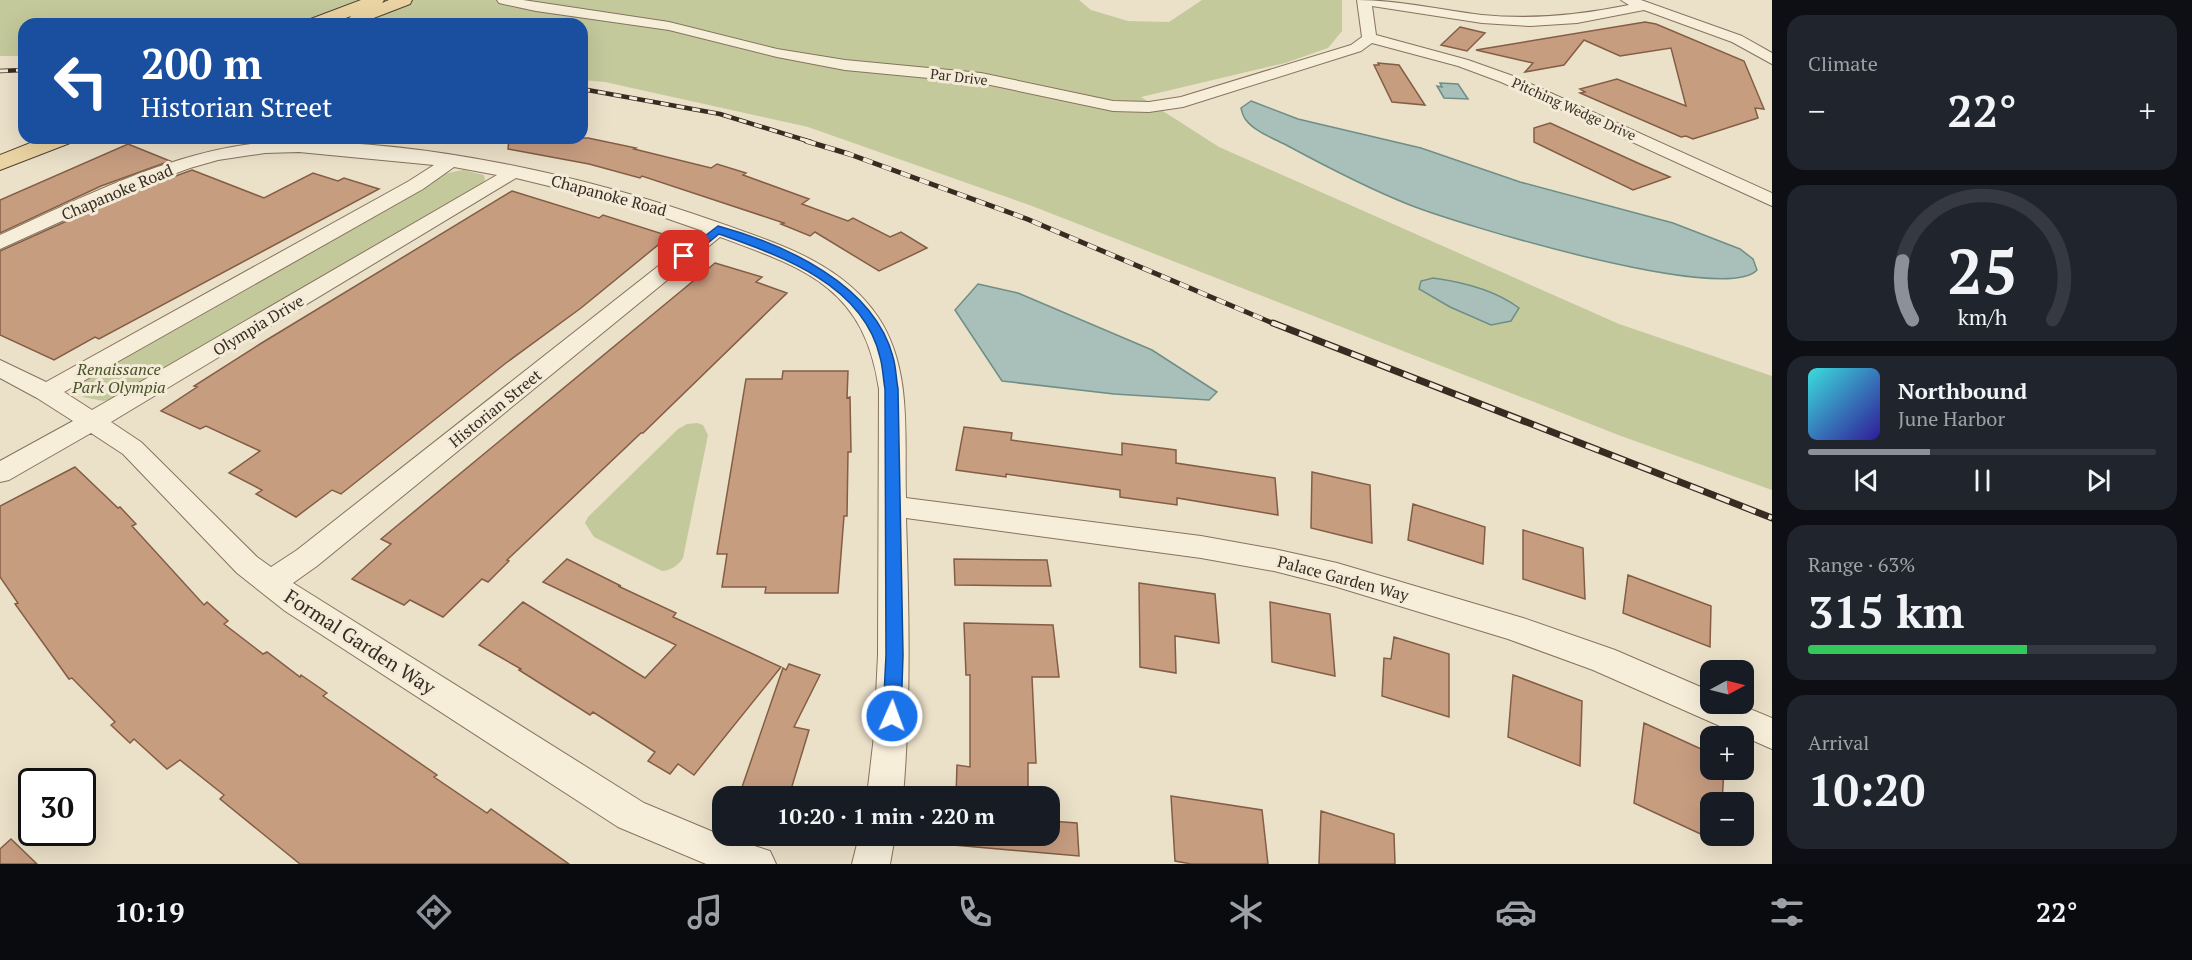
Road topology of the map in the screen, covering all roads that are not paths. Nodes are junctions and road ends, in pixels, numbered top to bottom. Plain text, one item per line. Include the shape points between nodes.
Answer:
1 (376, 0) edge
2 (404, 0) edge
3 (504, 0) edge
4 (1364, 0) edge
5 (1627, 0) edge
6 (1644, 6) junction
7 (330, 18) edge
8 (360, 18) edge
9 (1369, 38) junction
10 (1772, 59) edge
11 (18, 140) edge
12 (47, 144) edge
13 (0, 147) edge
14 (451, 161) junction
15 (0, 163) edge
16 (514, 172) junction
17 (1772, 200) edge
18 (718, 230) junction
19 (0, 243) edge
20 (0, 368) edge
21 (46, 392) junction
22 (92, 422) junction
23 (0, 473) edge
24 (892, 507) junction
25 (270, 584) junction
26 (1772, 734) edge
27 (886, 786) edge
28 (875, 846) edge
29 (757, 864) edge
30 (871, 864) edge

1 - 7 main road
2 - 8 main road
3 - 9 street, Par Drive via 669,26 822,61 981,78 1113,106 1183,102 1356,48
4 - 6 street via 1450,16 1526,22 1597,16
4 - 9 street
5 - 6 street
6 - 10 street via 1737,39
9 - 17 street, Pitching Wedge Drive via 1507,79
11 - 13 main road
12 - 15 main road
14 - 16 street, Chapanoke Road
14 - 19 street, Chapanoke Road via 298,146 227,152 152,175
14 - 21 street via 416,185
16 - 18 street, Chapanoke Road via 616,195
16 - 22 street, Olympia Drive
18 - 24 street, Chapanoke Road via 816,271 865,314 886,356 890,378
18 - 25 street, Historian Street
20 - 21 street, Formal Garden Way
21 - 22 street, Formal Garden Way
22 - 23 street, Olympia Drive
22 - 25 street, Formal Garden Way via 132,448
24 - 26 street, Palace Garden Way via 1201,547 1337,575 1512,627 1604,660
24 - 27 street, Chapanoke Road via 894,655
25 - 29 street, Formal Garden Way via 631,815
28 - 30 street

